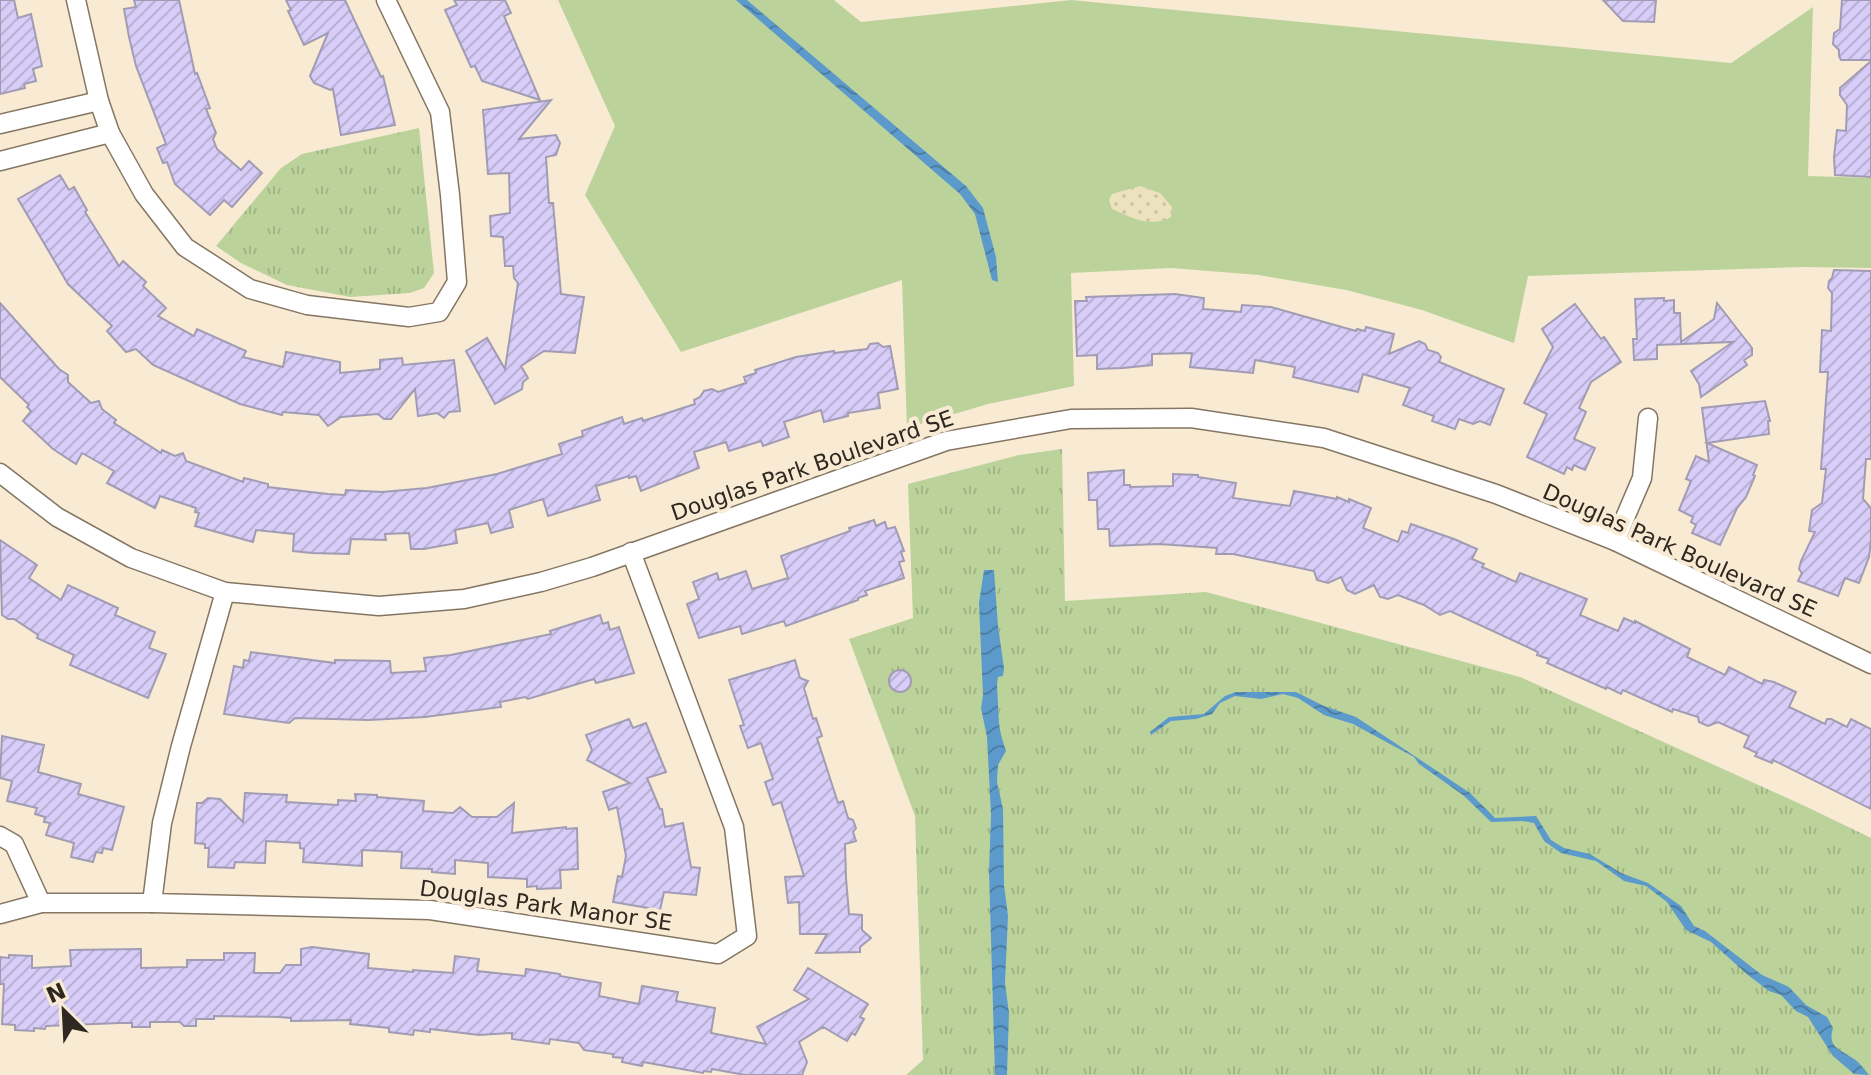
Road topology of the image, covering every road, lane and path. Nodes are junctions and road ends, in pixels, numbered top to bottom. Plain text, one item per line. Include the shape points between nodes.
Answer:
1 (76, 0) edge
2 (386, 0) edge
3 (99, 101) junction
4 (0, 124) edge
5 (110, 133) junction
6 (0, 161) edge
7 (1648, 418) dead end
8 (0, 473) edge
9 (1615, 541) junction
10 (631, 552) junction
11 (225, 592) junction
12 (1871, 664) edge
13 (0, 836) edge
14 (41, 903) junction
15 (152, 903) junction
16 (0, 914) edge

1 - 3 street
2 - 5 street via 440,112 457,282 439,312 409,317 307,305 250,289 185,247 144,194
3 - 4 street
3 - 5 street
5 - 6 street
7 - 9 street via 1642,478
8 - 11 street, Douglas Park Boulevard SE via 57,517 131,558
9 - 10 street, Douglas Park Boulevard SE via 1496,494 1324,438 1191,418 1071,419 946,441
9 - 12 street, Douglas Park Boulevard SE
10 - 11 street, Douglas Park Boulevard SE via 541,582 464,599 379,606
10 - 15 street, Douglas Park Manor SE via 734,827 747,936 718,954 430,910
11 - 15 street via 162,823
13 - 14 street via 14,844
14 - 15 street
14 - 16 street

